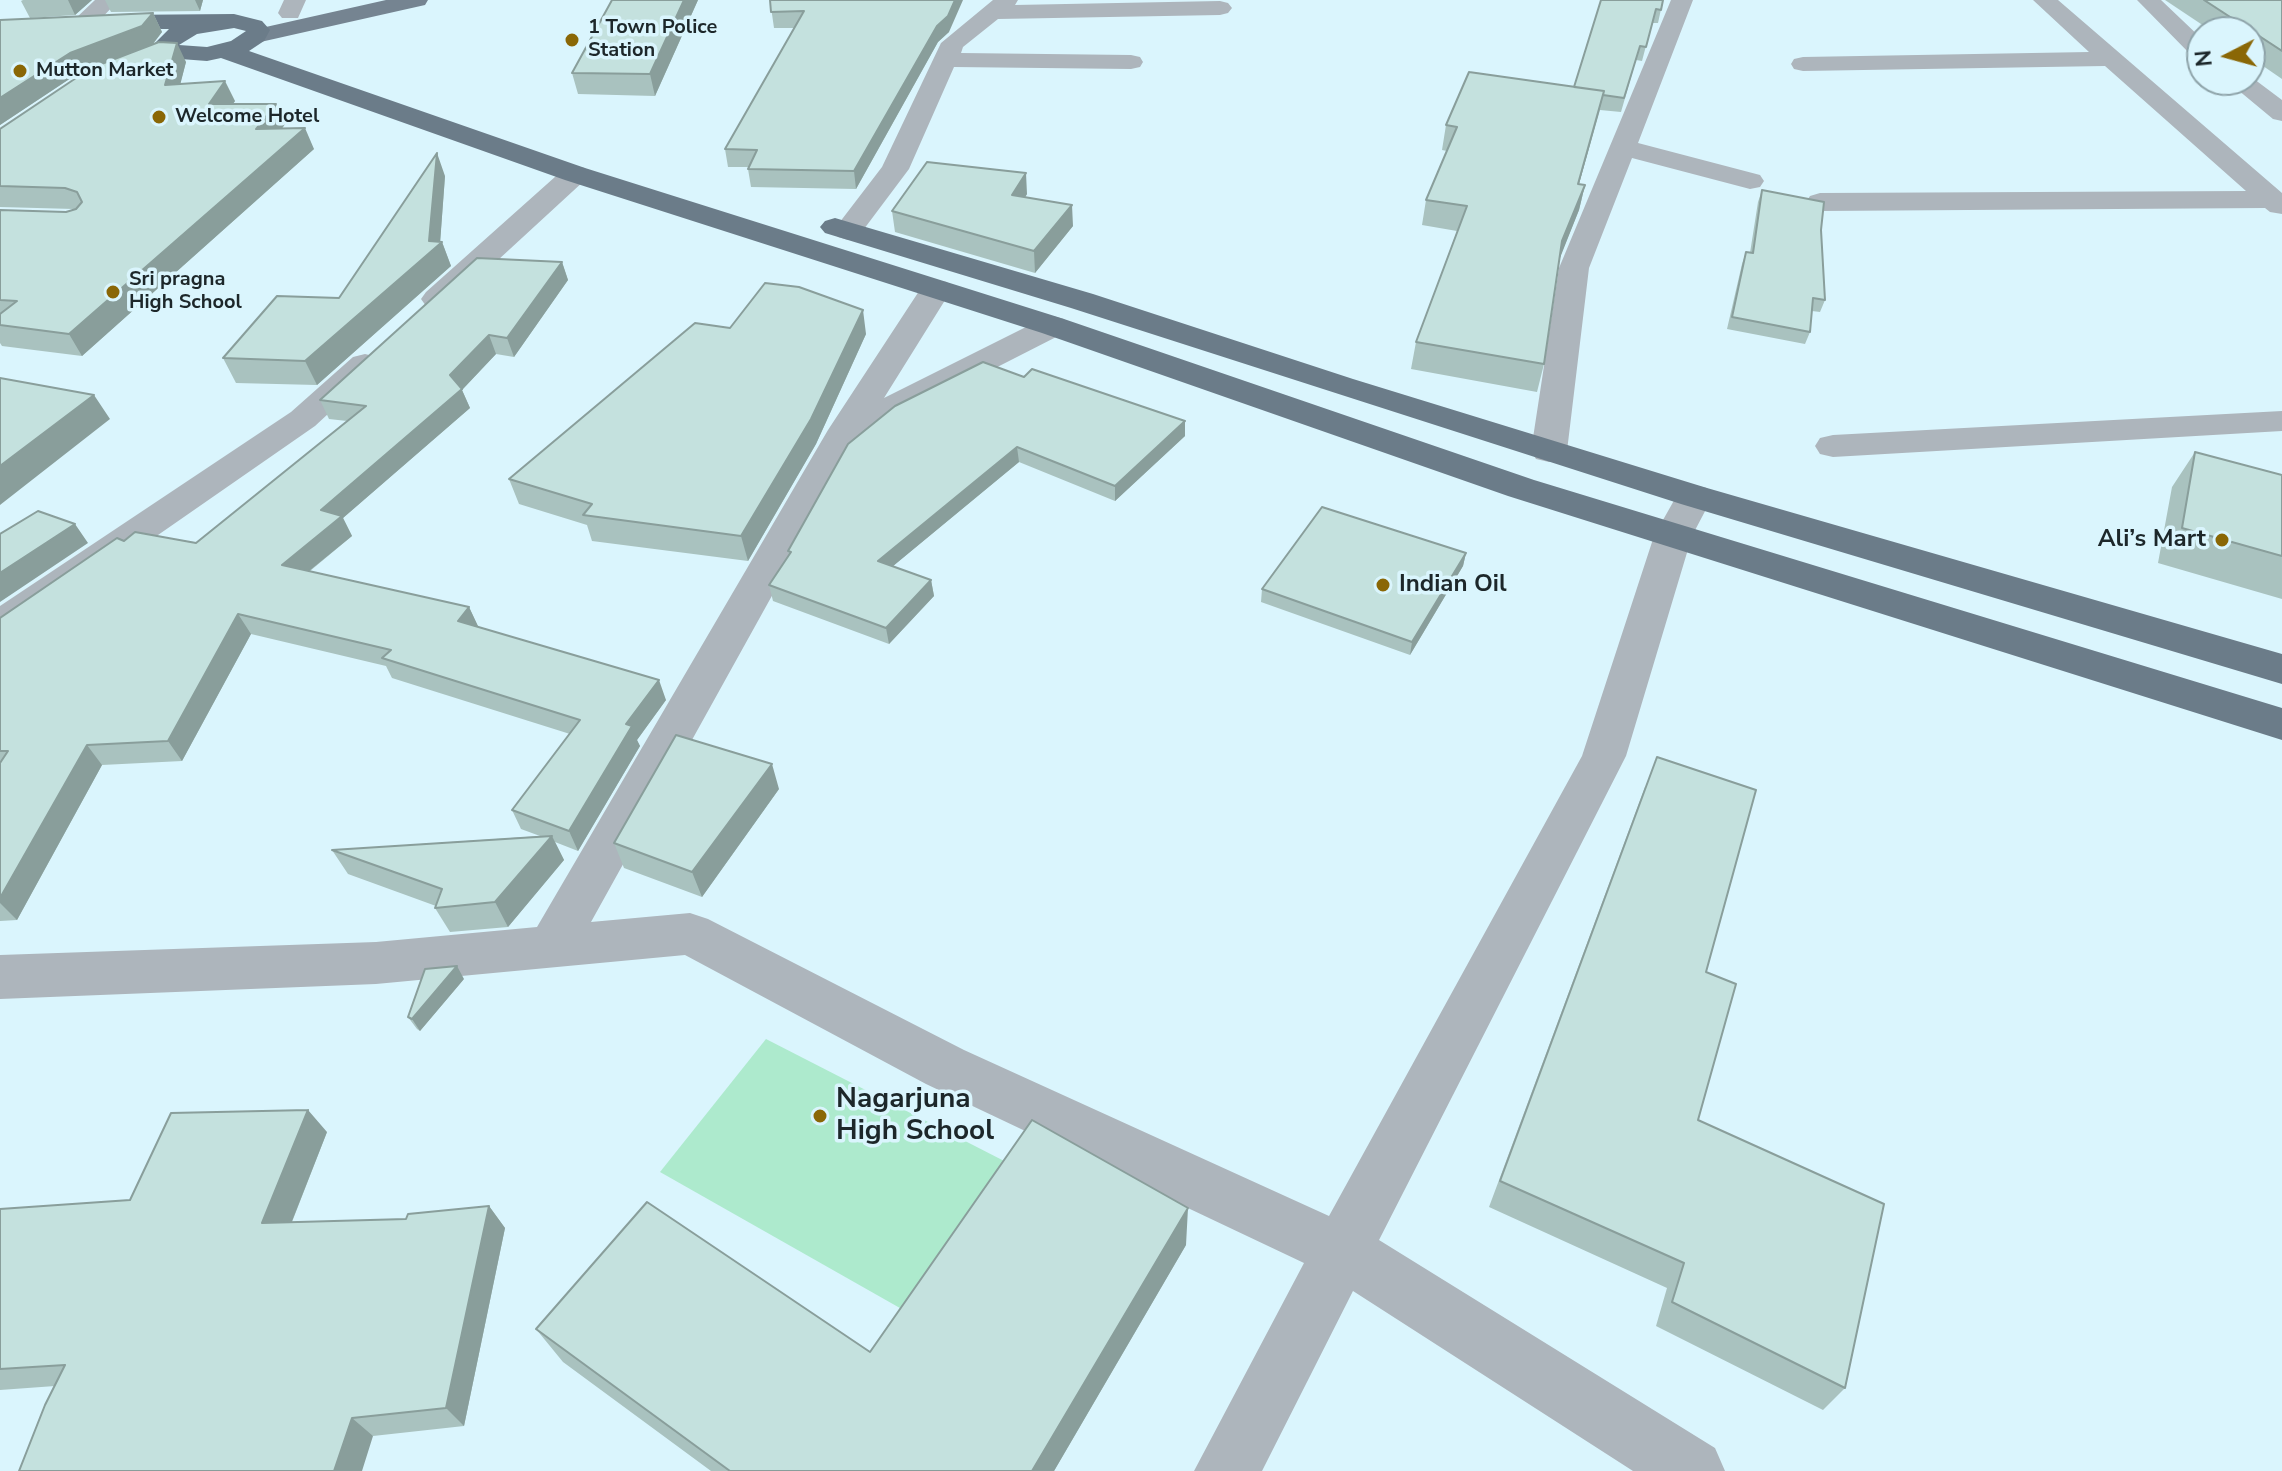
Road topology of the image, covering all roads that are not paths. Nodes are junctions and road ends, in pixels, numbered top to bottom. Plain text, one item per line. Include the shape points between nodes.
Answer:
1 (108, 0) edge
2 (344, 0) edge
3 (417, 0) edge
4 (1682, 0) edge
5 (2044, 0) edge
6 (2148, 0) edge
7 (293, 6) edge
8 (1000, 6) edge
9 (1220, 8) dead end
10 (83, 24) junction
11 (0, 30) edge
12 (240, 35) junction
13 (2186, 37) edge
14 (0, 43) edge
15 (2111, 59) junction
16 (945, 60) junction
17 (1131, 62) dead end
18 (1803, 64) dead end
19 (2260, 96) edge
20 (2282, 113) edge
21 (1622, 147) junction
22 (575, 174) junction
23 (1750, 181) dead end
24 (1820, 202) edge
25 (2277, 203) edge
26 (848, 231) junction
27 (936, 289) junction
28 (1053, 326) junction
29 (2282, 421) edge
30 (846, 430) junction
31 (1833, 446) dead end
32 (1549, 451) junction
33 (1684, 516) junction
34 (0, 625) edge
35 (2282, 669) edge
36 (2282, 724) edge
37 (552, 947) junction
38 (0, 977) edge
39 (1342, 1251) junction
40 (1227, 1471) edge
41 (1692, 1471) edge

1 - 10 street
2 - 7 main road
3 - 12 main road
4 - 21 street
5 - 15 street
6 - 13 street
7 - 12 main road
8 - 9 street
8 - 16 street via 953,43
10 - 11 highway
10 - 12 highway
12 - 14 highway via 198,55 176,53 168,40
12 - 22 highway
12 - 26 highway
15 - 18 street
15 - 25 street
16 - 17 street
16 - 26 street via 895,169
19 - 20 street
21 - 23 street
21 - 32 street via 1574,268
22 - 27 highway
22 - 34 street via 303,419
24 - 25 street
26 - 32 highway
27 - 28 highway
27 - 30 street
28 - 30 street
28 - 33 highway via 1521,488
29 - 31 street
30 - 37 street
32 - 33 highway
33 - 35 highway
33 - 36 highway
33 - 39 street via 1604,756
37 - 38 street via 376,963
37 - 39 street via 690,934 945,1067
39 - 40 street
39 - 41 street

